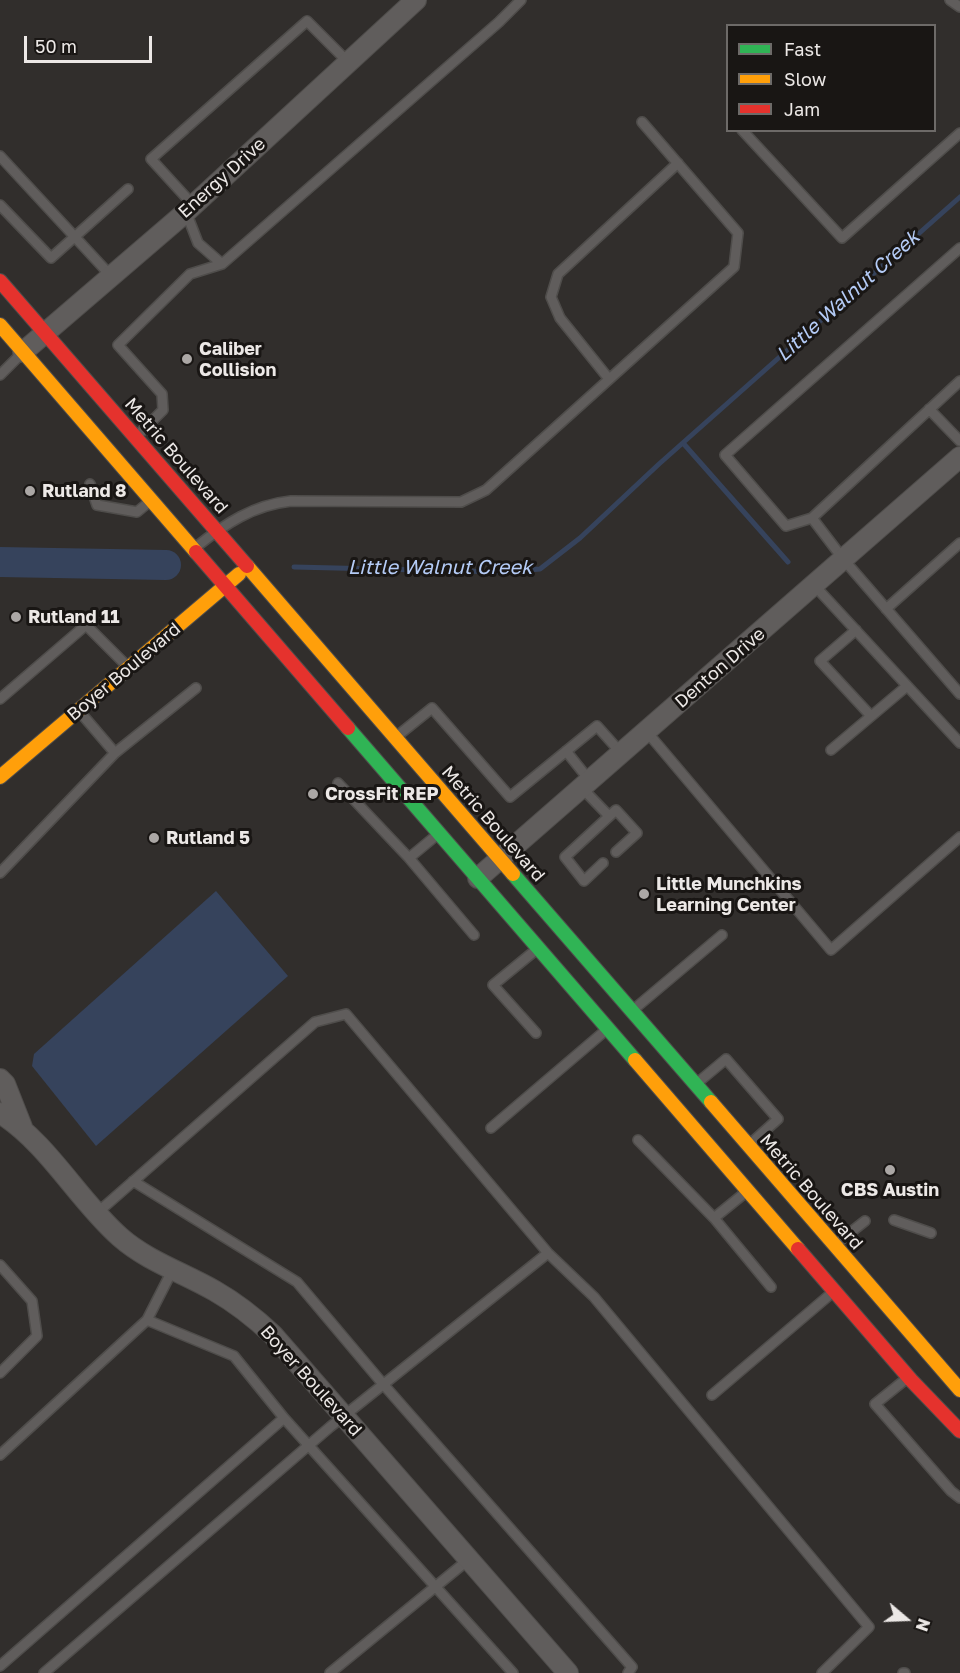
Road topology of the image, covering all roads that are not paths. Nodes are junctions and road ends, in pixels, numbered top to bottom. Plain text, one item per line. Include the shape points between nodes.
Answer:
1 (416, 0) edge
2 (521, 0) edge
3 (950, 0) edge
4 (960, 7) edge
5 (348, 62) junction
6 (642, 122) dead end
7 (744, 132) edge
8 (960, 133) edge
9 (0, 156) edge
10 (678, 163) junction
11 (128, 189) dead end
12 (0, 205) edge
13 (190, 208) junction
14 (73, 237) junction
15 (960, 248) edge
16 (222, 264) junction
17 (111, 276) junction
18 (0, 281) edge
19 (0, 325) edge
20 (45, 334) junction
21 (23, 352) junction
22 (0, 375) edge
23 (609, 380) junction
24 (960, 381) edge
25 (929, 409) junction
26 (136, 436) junction
27 (960, 441) edge
28 (960, 457) edge
29 (90, 484) dead end
30 (151, 499) junction
31 (812, 518) junction
32 (216, 531) junction
33 (960, 543) edge
34 (194, 549) junction
35 (844, 560) junction
36 (247, 567) junction
37 (226, 585) junction
38 (814, 585) junction
39 (886, 609) junction
40 (856, 630) junction
41 (129, 668) junction
42 (907, 686) junction
43 (196, 688) dead end
44 (960, 694) edge
45 (0, 699) edge
46 (79, 710) junction
47 (871, 716) junction
48 (646, 732) junction
49 (395, 738) junction
50 (960, 743) edge
51 (831, 750) dead end
52 (566, 751) junction
53 (115, 753) junction
54 (622, 754) junction
55 (0, 777) edge
56 (338, 783) dead end
57 (586, 784) junction
58 (609, 816) junction
59 (439, 832) junction
60 (960, 837) edge
61 (616, 852) dead end
62 (409, 858) junction
63 (500, 860) junction
64 (603, 863) dead end
65 (0, 873) edge
66 (478, 878) junction
67 (474, 935) dead end
68 (722, 935) dead end
69 (539, 948) junction
70 (631, 1011) junction
71 (608, 1029) junction
72 (536, 1033) dead end
73 (0, 1079) edge
74 (694, 1085) junction
75 (0, 1113) edge
76 (22, 1127) junction
77 (491, 1128) dead end
78 (638, 1140) dead end
79 (747, 1146) junction
80 (133, 1181) junction
81 (748, 1191) junction
82 (97, 1213) junction
83 (714, 1218) junction
84 (894, 1220) dead end
85 (865, 1221) dead end
86 (931, 1233) dead end
87 (833, 1246) junction
88 (548, 1253) junction
89 (0, 1265) edge
90 (173, 1269) junction
91 (771, 1287) dead end
92 (835, 1291) junction
93 (147, 1320) junction
94 (0, 1373) edge
95 (908, 1377) junction
96 (383, 1384) junction
97 (960, 1390) edge
98 (712, 1395) dead end
99 (343, 1416) junction
100 (284, 1418) junction
101 (960, 1431) edge
102 (308, 1445) junction
103 (0, 1455) edge
104 (960, 1498) edge
105 (468, 1560) junction
106 (435, 1587) junction
107 (0, 1666) edge
108 (44, 1673) edge
109 (330, 1673) edge
110 (513, 1673) edge
111 (568, 1673) edge
112 (628, 1673) edge
113 (822, 1673) edge

1 - 5 street, Energy Drive
2 - 16 lane
3 - 4 lane
5 - 13 street, Energy Drive
5 - 13 lane via 307,21 151,159
6 - 10 lane
7 - 8 lane via 842,238
9 - 14 lane
10 - 23 lane via 558,274 551,297 560,318
10 - 23 lane via 738,233 734,267
11 - 14 lane
12 - 14 lane via 51,258
13 - 16 lane via 198,243
13 - 17 street, Energy Drive
14 - 17 lane
15 - 31 lane via 725,455 786,526
16 - 26 lane via 190,274 118,345 162,394 163,410
17 - 20 street, Energy Drive
18 - 20 main road, Metric Boulevard
19 - 21 main road
20 - 21 street, Energy Drive
20 - 26 main road, Metric Boulevard
21 - 22 lane
21 - 30 main road
23 - 32 lane via 486,490 460,502 269,503
24 - 25 lane
25 - 27 lane
25 - 31 lane
26 - 32 main road, Metric Boulevard
28 - 35 street, Denton Drive
29 - 30 lane via 97,505 137,512
30 - 34 main road
31 - 35 lane
32 - 34 lane
32 - 36 main road, Metric Boulevard
33 - 39 lane
34 - 37 main road
35 - 38 street, Denton Drive
35 - 39 lane
36 - 37 main road, Boyer Boulevard
36 - 49 main road, Metric Boulevard
37 - 41 main road, Boyer Boulevard
37 - 59 main road
38 - 40 lane
38 - 48 street, Denton Drive
39 - 44 lane
40 - 42 lane
40 - 47 lane via 820,661
41 - 45 lane via 86,625
41 - 46 main road, Boyer Boulevard
42 - 47 lane
42 - 50 lane
43 - 53 lane
46 - 53 lane
46 - 55 main road, Boyer Boulevard
47 - 51 lane
48 - 54 street, Denton Drive
48 - 60 lane via 831,950
49 - 52 lane via 432,708 510,797
49 - 63 main road, Metric Boulevard
52 - 54 lane via 597,726
52 - 57 lane
53 - 65 lane
54 - 57 street, Denton Drive
56 - 62 lane
57 - 58 lane
57 - 63 street, Denton Drive
58 - 61 lane via 616,810 636,833
58 - 64 lane via 565,857 584,881
59 - 62 lane
59 - 66 main road
62 - 67 lane
63 - 66 street, Denton Drive
63 - 70 main road, Metric Boulevard
66 - 69 main road
68 - 70 lane
69 - 71 main road
69 - 72 lane via 493,985
70 - 74 main road, Metric Boulevard
71 - 77 lane
71 - 81 main road
73 - 76 street, Boyer Boulevard
74 - 79 main road, Metric Boulevard
74 - 79 lane via 726,1059 778,1119
75 - 76 street, Boyer Boulevard
76 - 82 street, Boyer Boulevard
78 - 83 lane
79 - 87 main road, Metric Boulevard
80 - 82 lane
80 - 88 lane via 315,1022 346,1014
80 - 96 lane via 297,1282
81 - 83 lane
81 - 92 main road
82 - 90 street, Boyer Boulevard via 120,1238
83 - 91 lane
84 - 86 lane
85 - 87 lane
87 - 97 main road, Metric Boulevard
88 - 96 lane
88 - 113 lane via 594,1297 869,1627
89 - 94 lane via 32,1301 37,1336
90 - 93 lane
90 - 99 street, Boyer Boulevard via 249,1313
92 - 95 main road
92 - 98 lane
93 - 100 lane via 234,1356
93 - 103 lane
95 - 101 main road
95 - 104 lane via 875,1404
96 - 99 lane
96 - 112 lane via 632,1667
99 - 102 lane
99 - 105 street, Boyer Boulevard
100 - 102 lane
100 - 107 lane
102 - 106 lane
102 - 108 lane
105 - 106 lane
105 - 111 street, Boyer Boulevard
106 - 109 lane
106 - 110 lane

